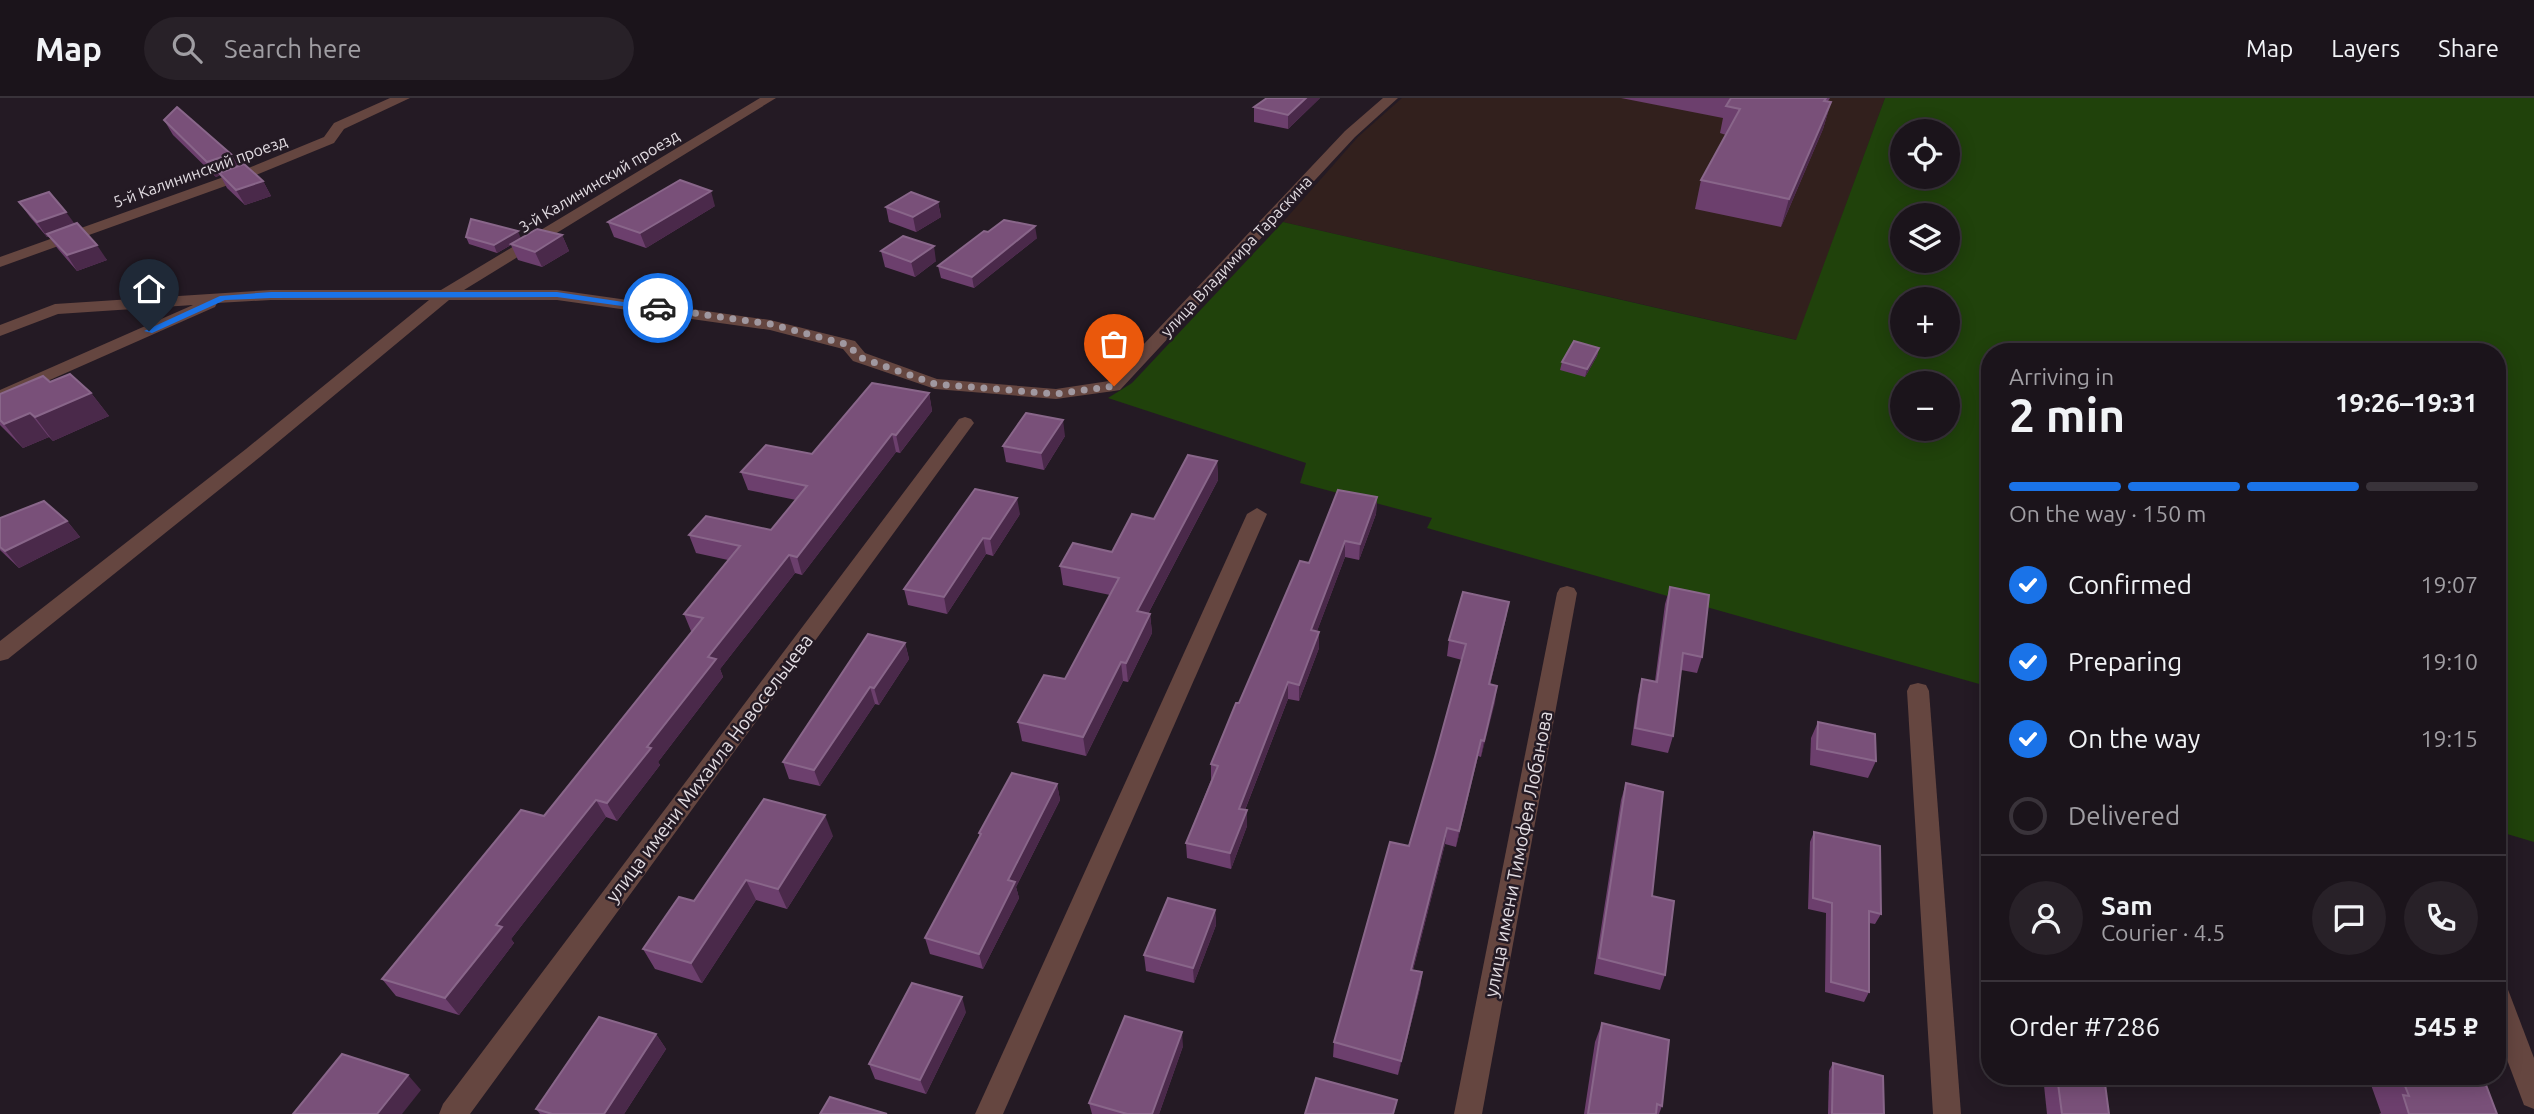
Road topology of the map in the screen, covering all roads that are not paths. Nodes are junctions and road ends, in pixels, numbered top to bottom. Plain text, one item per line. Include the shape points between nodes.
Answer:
1 (403, 98) edge
2 (769, 98) edge
3 (1391, 98) edge
4 (0, 262) edge
5 (446, 294) junction
6 (223, 298) junction
7 (0, 331) edge
8 (0, 397) edge
9 (965, 423) dead end
10 (1257, 514) dead end
11 (1567, 593) dead end
12 (0, 653) edge
13 (1918, 691) dead end
14 (2506, 1020) edge
15 (2534, 1096) edge
16 (453, 1114) edge
17 (989, 1114) edge
18 (1468, 1114) edge
19 (1947, 1114) edge

1 - 4 street, 5-й Калининский проезд via 339,125 329,140 251,172
2 - 5 street, 3-й Калининский проезд
3 - 5 street, улица Владимира Тараскина via 1350,134 1114,386 1056,394 935,384 859,357 849,345 770,324 557,295
5 - 6 street, улица Владимира Тараскина
5 - 12 street, 3-й Калининский проезд
6 - 7 street, улица Владимира Тараскина via 55,309
6 - 8 street
9 - 16 street, улица имени Михаила Новосельцева
10 - 17 street
11 - 18 street, улица имени Тимофея Лобанова
13 - 19 street
14 - 15 street

